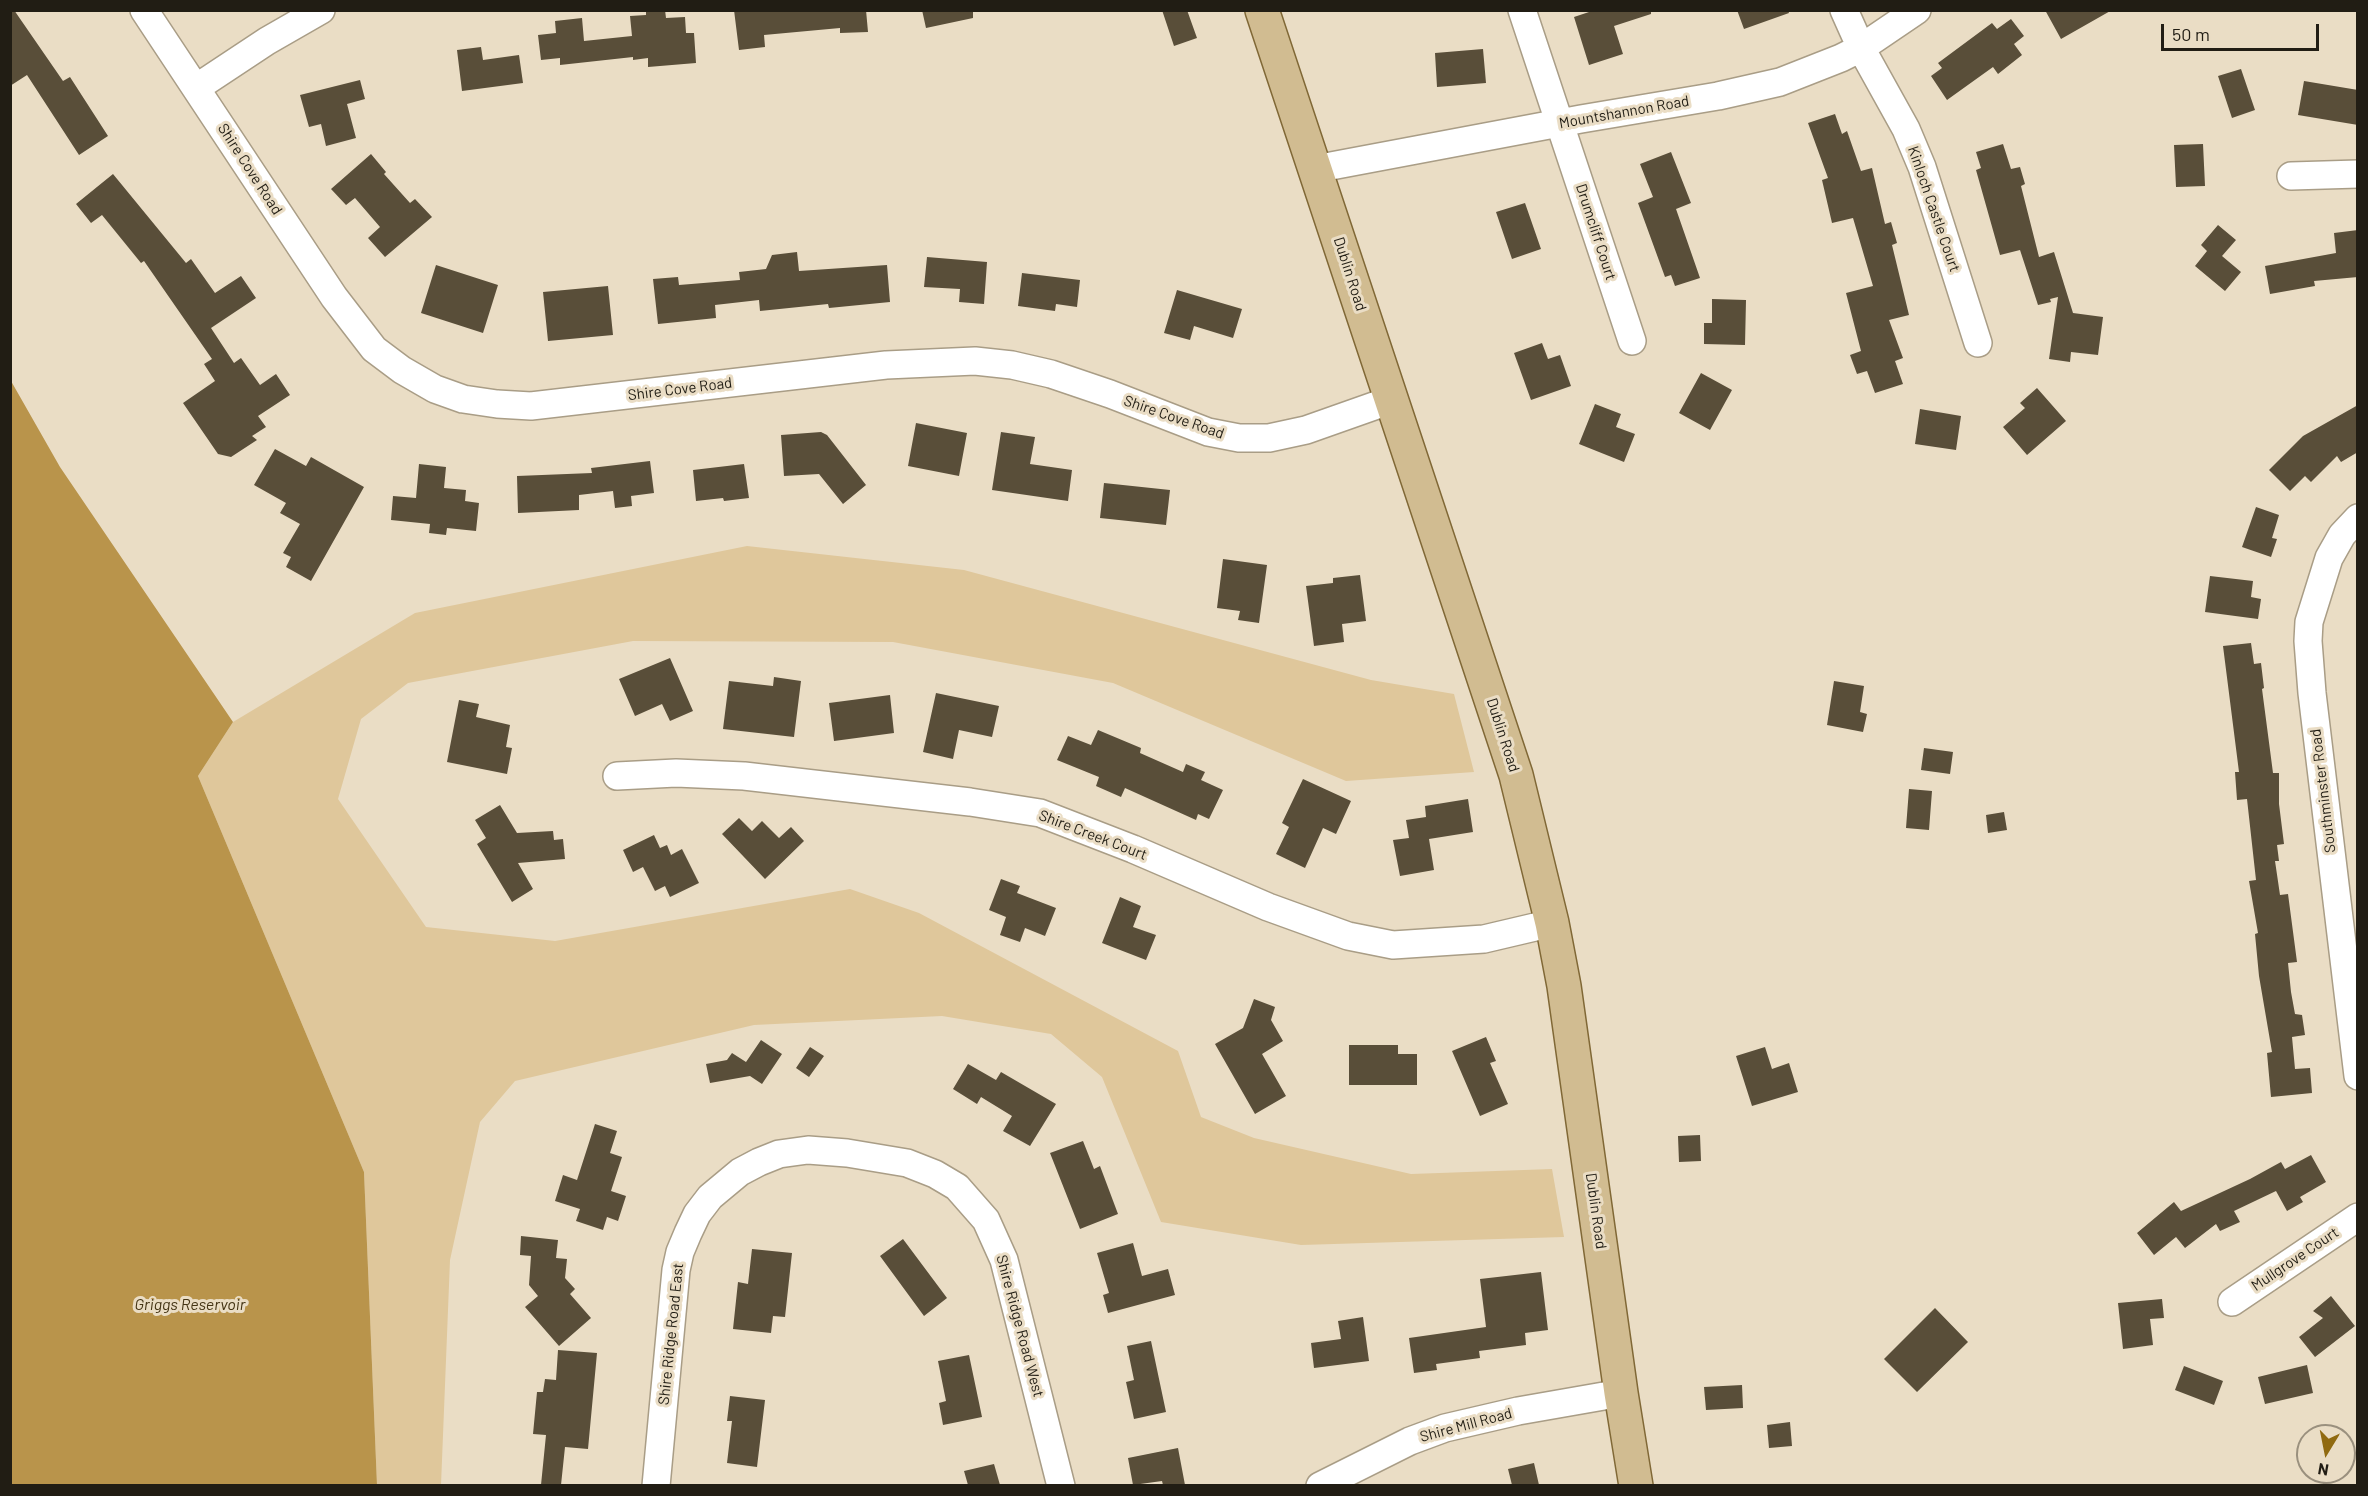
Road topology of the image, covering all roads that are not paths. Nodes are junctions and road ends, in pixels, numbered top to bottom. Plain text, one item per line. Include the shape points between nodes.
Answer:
1 (144, 10) edge
2 (321, 10) edge
3 (1262, 10) edge
4 (1522, 10) edge
5 (1844, 10) edge
6 (1917, 10) edge
7 (1861, 48) junction
8 (196, 88) junction
9 (1560, 122) junction
10 (1315, 169) junction
11 (2358, 174) edge
12 (2291, 176) dead end
13 (1632, 341) dead end
14 (1978, 343) dead end
15 (1391, 400) junction
16 (2358, 518) edge
17 (617, 776) dead end
18 (1552, 923) junction
19 (2358, 1076) edge
20 (847, 1152) joint
21 (2358, 1217) edge
22 (2232, 1302) dead end
23 (1621, 1393) junction
24 (656, 1485) edge
25 (1060, 1485) edge
26 (1320, 1485) edge
27 (1636, 1485) edge

1 - 8 street, Shire Cove Road
2 - 8 street
3 - 10 main road, Dublin Road
4 - 9 street, Drumcliff Court
5 - 7 street, Kinloch Castle Court
6 - 7 street, Mountshannon Road
7 - 9 street, Mountshannon Road via 1780,82
7 - 14 street, Kinloch Castle Court via 1906,129 1922,167
8 - 15 street, Shire Cove Road via 334,297 374,349 435,389 463,399 531,406 886,365 975,361 1051,374 1208,432 1239,438 1269,438 1306,430
9 - 10 street, Mountshannon Road
9 - 13 street, Drumcliff Court
10 - 15 main road, Dublin Road
11 - 12 street
15 - 18 main road, Dublin Road via 1516,775
16 - 19 street, Southminster Road via 2329,558 2309,622 2308,641
17 - 18 street, Shire Creek Court via 744,776 1040,813 1268,907 1348,936 1393,945 1484,939
18 - 23 main road, Dublin Road
20 - 24 street, Shire Ridge Road East via 808,1150 779,1154 759,1162 725,1184 697,1214 676,1270
20 - 25 street, Shire Ridge Road West via 906,1163 935,1174 957,1188 986,1220 1004,1260
21 - 22 street, Mullgrove Court
23 - 26 street, Shire Mill Road via 1445,1428
23 - 27 main road, Dublin Road

